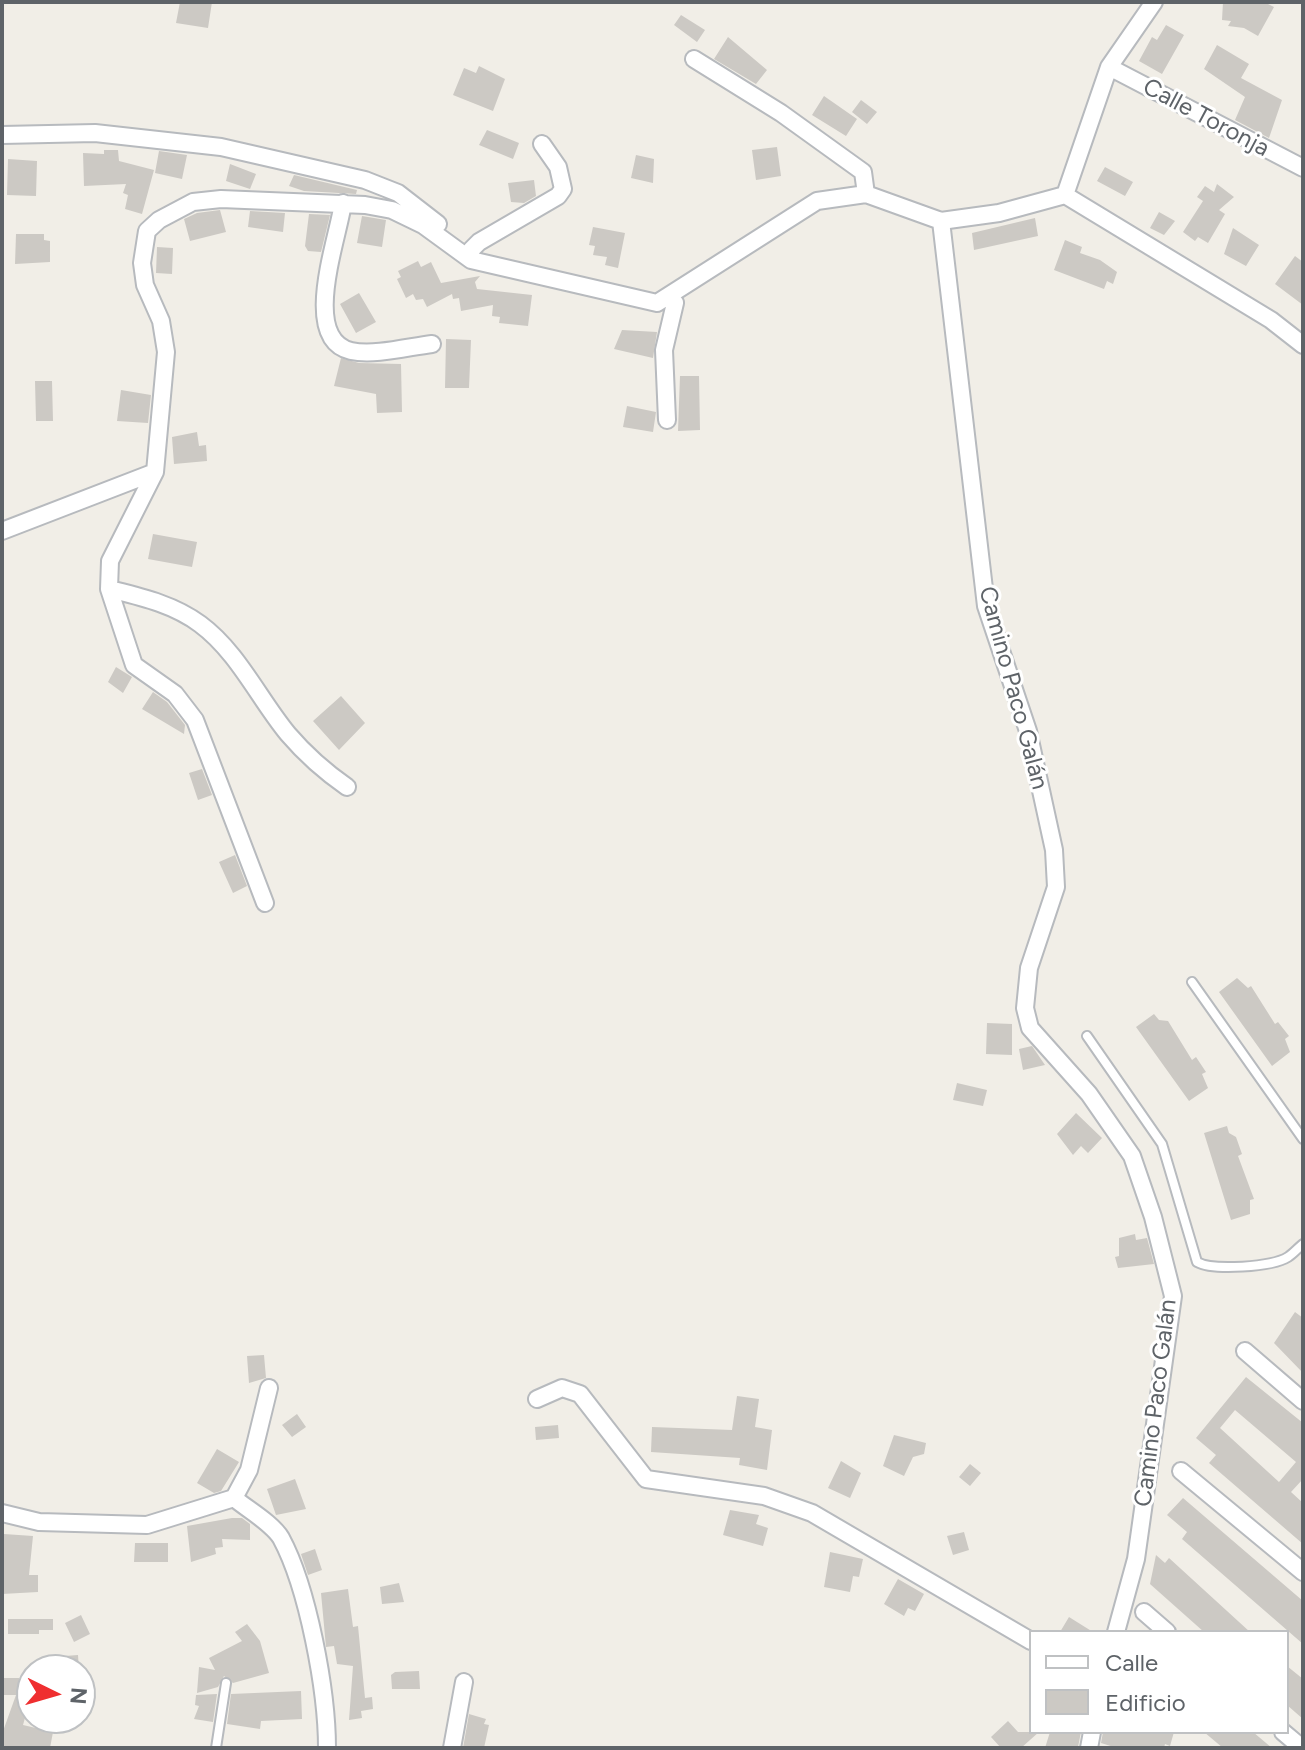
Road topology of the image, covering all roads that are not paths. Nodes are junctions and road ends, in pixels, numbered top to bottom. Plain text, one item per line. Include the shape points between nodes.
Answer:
1 (1154, 2) edge
2 (694, 59) dead end
3 (1109, 67) junction
4 (2, 135) edge
5 (542, 144) dead end
6 (1303, 168) edge
7 (866, 194) junction
8 (1065, 195) junction
9 (343, 203) junction
10 (941, 221) junction
11 (464, 256) junction
12 (667, 297) junction
13 (432, 344) dead end
14 (1303, 345) edge
15 (667, 420) dead end
16 (155, 472) junction
17 (2, 531) edge
18 (109, 589) junction
19 (347, 787) dead end
20 (265, 903) dead end
21 (1192, 982) dead end
22 (1087, 1036) dead end
23 (1303, 1139) edge
24 (1303, 1244) edge
25 (1245, 1351) dead end
26 (269, 1388) dead end
27 (537, 1399) dead end
28 (1303, 1401) edge
29 (1181, 1471) dead end
30 (234, 1498) junction
31 (2, 1513) edge
32 (1303, 1572) edge
33 (1144, 1612) dead end
34 (1117, 1630) edge
35 (1165, 1630) edge
36 (1029, 1640) edge
37 (464, 1682) dead end
38 (226, 1683) dead end
39 (1285, 1734) edge
40 (216, 1748) edge
41 (327, 1748) edge
42 (452, 1748) edge
43 (1302, 1748) edge

1 - 3 street
2 - 7 street via 863,172
3 - 6 street, Calle Toronja
3 - 8 street
4 - 11 street via 130,135 322,168 398,193 455,237
5 - 11 street via 558,167 563,189
7 - 10 street
7 - 12 street via 817,201
8 - 10 street via 999,213
8 - 14 street via 1271,320
9 - 11 street via 392,210 423,225
9 - 13 street via 327,282 326,331 335,345 353,352
9 - 16 street via 193,202 147,231 145,285 161,321 166,352
10 - 34 street, Camino Paco Galán via 986,606 1028,731 1054,850 1056,887 1029,968 1025,1008 1030,1028 1089,1094 1132,1156 1173,1296 1136,1559
11 - 12 street via 657,303
12 - 15 street via 675,303 664,350
16 - 17 street
16 - 18 street via 110,561
18 - 19 street via 155,600 201,625 244,671 287,733 319,768
18 - 20 street via 134,665 175,694 195,720
21 - 23 lane
22 - 24 lane via 1162,1144 1197,1262 1218,1268 1270,1263 1287,1258
25 - 28 street
26 - 30 street via 249,1470
27 - 36 street via 562,1388 580,1394 646,1479 764,1496 812,1513
29 - 32 street
30 - 31 street via 147,1525 39,1522
30 - 41 street via 279,1535 302,1592 327,1715
33 - 35 street
37 - 42 street
38 - 40 lane
39 - 43 street

